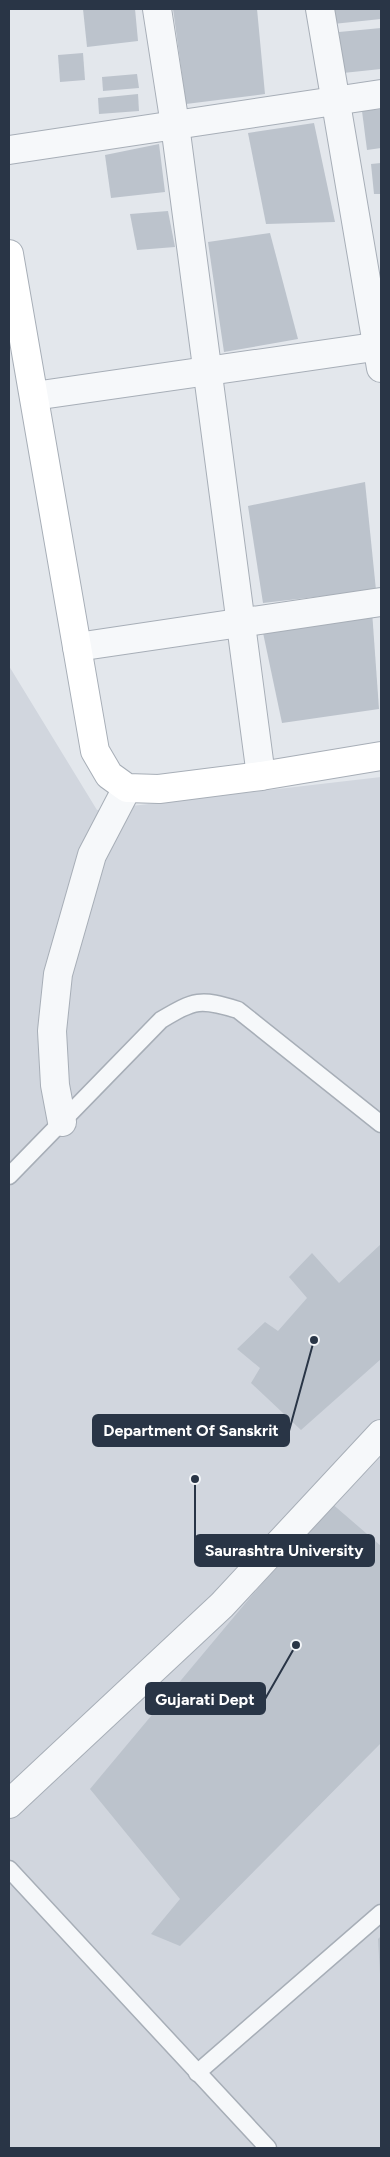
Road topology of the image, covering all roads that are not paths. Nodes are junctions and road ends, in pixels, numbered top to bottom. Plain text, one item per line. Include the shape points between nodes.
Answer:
1 (157, 9) edge
2 (320, 9) edge
3 (381, 94) edge
4 (337, 100) junction
5 (175, 125) junction
6 (9, 150) edge
7 (9, 254) edge
8 (380, 353) edge
9 (207, 371) junction
10 (34, 396) junction
11 (381, 602) edge
12 (240, 623) junction
13 (77, 647) junction
14 (381, 756) edge
15 (260, 776) junction
16 (127, 788) junction
17 (62, 1122) junction
18 (381, 1124) edge
19 (9, 1176) edge
20 (381, 1434) edge
21 (9, 1804) edge
22 (9, 1869) edge
23 (381, 1913) edge
24 (197, 2073) junction
25 (268, 2148) edge

1 - 5 street
2 - 4 street
3 - 4 street
4 - 5 street
4 - 8 street
5 - 6 street
5 - 9 street
7 - 10 street
8 - 9 street
9 - 10 street
9 - 12 street
10 - 13 street
11 - 12 street
12 - 13 street
12 - 15 street
13 - 16 street via 96,751 109,775
14 - 15 street
15 - 16 street via 159,789
16 - 17 street via 92,855 58,974 52,1031 55,1085
17 - 18 lane via 161,1020 187,1005 210,1001 238,1010
17 - 19 lane
20 - 21 street via 222,1605
22 - 24 lane
23 - 24 lane
24 - 25 lane

